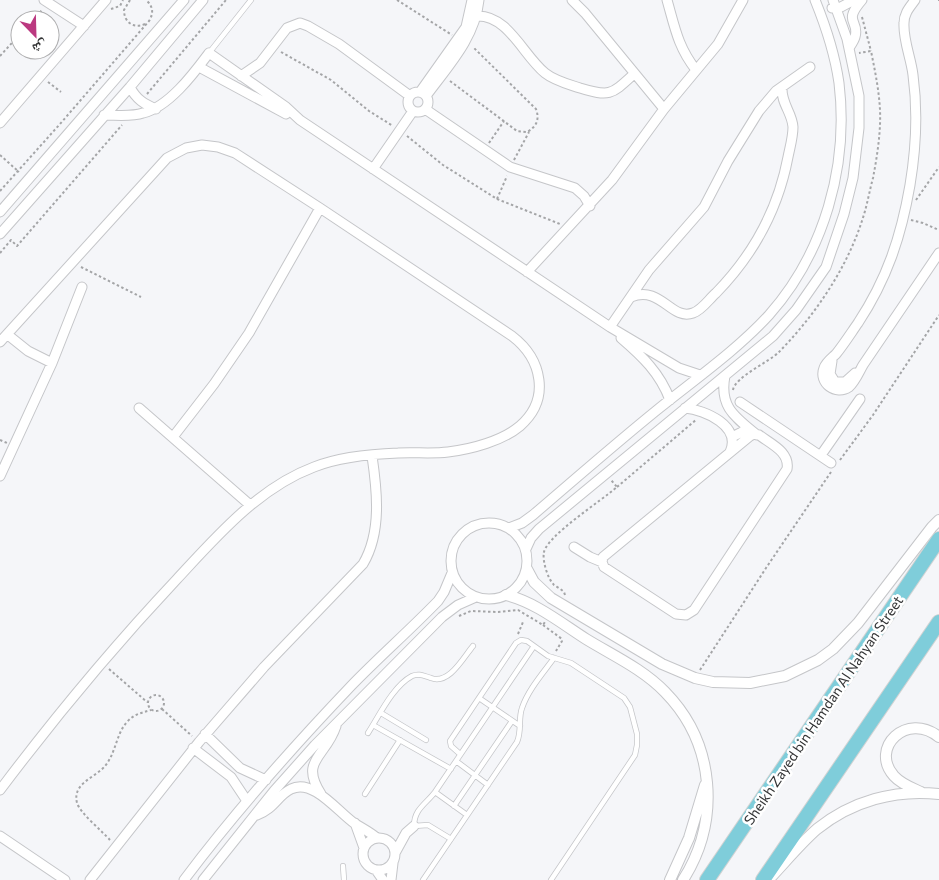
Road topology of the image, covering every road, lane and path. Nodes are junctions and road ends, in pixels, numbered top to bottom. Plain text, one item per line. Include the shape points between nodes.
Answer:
1 (106, 0) edge
2 (130, 0) edge
3 (146, 0) edge
4 (203, 0) edge
5 (226, 0) edge
6 (251, 0) edge
7 (397, 0) edge
8 (462, 0) edge
9 (479, 0) edge
10 (572, 0) edge
11 (667, 0) edge
12 (743, 0) edge
13 (749, 0) edge
14 (816, 0) edge
15 (827, 0) edge
16 (854, 0) edge
17 (862, 0) edge
18 (915, 0) edge
19 (46, 1) edge
20 (183, 1) edge
21 (472, 3) edge
22 (835, 4) edge
23 (861, 13) dead end
24 (477, 16) junction
25 (147, 23) junction
26 (84, 26) junction
27 (724, 34) junction
28 (462, 39) junction
29 (10, 45) edge
30 (272, 47) junction
31 (849, 48) junction
32 (871, 51) dead end
33 (209, 53) junction
34 (0, 56) edge
35 (198, 67) junction
36 (810, 67) dead end
37 (696, 70) junction
38 (442, 74) junction
39 (634, 74) junction
40 (41, 76) junction
41 (241, 76) junction
42 (130, 87) junction
43 (782, 87) junction
44 (61, 92) dead end
45 (423, 94) junction
46 (410, 96) junction
47 (141, 101) junction
48 (766, 101) junction
49 (784, 106) junction
50 (156, 108) junction
51 (664, 109) junction
52 (425, 110) junction
53 (413, 111) junction
54 (104, 115) junction
55 (130, 115) junction
56 (300, 120) junction
57 (504, 121) junction
58 (0, 123) edge
59 (400, 130) junction
60 (485, 150) junction
61 (0, 156) edge
62 (939, 167) edge
63 (373, 169) junction
64 (18, 172) junction
65 (0, 192) edge
66 (590, 206) junction
67 (320, 208) junction
68 (905, 208) junction
69 (0, 212) edge
70 (903, 219) junction
71 (570, 227) junction
72 (939, 230) edge
73 (0, 234) edge
74 (0, 253) edge
75 (939, 253) edge
76 (72, 263) junction
77 (527, 272) junction
78 (82, 287) dead end
79 (141, 297) dead end
80 (631, 297) junction
81 (939, 315) edge
82 (610, 328) junction
83 (8, 334) junction
84 (0, 342) edge
85 (52, 363) junction
86 (700, 375) junction
87 (725, 376) junction
88 (860, 399) dead end
89 (670, 400) junction
90 (740, 402) dead end
91 (139, 408) dead end
92 (685, 408) junction
93 (753, 410) junction
94 (706, 413) junction
95 (744, 424) junction
96 (758, 435) junction
97 (173, 437) junction
98 (732, 437) junction
99 (730, 452) junction
100 (821, 455) junction
101 (372, 456) junction
102 (833, 466) junction
103 (605, 474) junction
104 (0, 476) edge
105 (617, 487) junction
106 (250, 505) junction
107 (939, 520) edge
108 (509, 528) junction
109 (939, 539) edge
110 (574, 547) dead end
111 (526, 549) junction
112 (602, 562) junction
113 (527, 569) junction
114 (452, 573) junction
115 (506, 596) junction
116 (476, 598) junction
117 (559, 603) junction
118 (458, 616) dead end
119 (550, 617) junction
120 (523, 622) dead end
121 (939, 622) edge
122 (543, 625) junction
123 (519, 640) junction
124 (474, 646) dead end
125 (534, 646) junction
126 (555, 658) junction
127 (102, 663) junction
128 (696, 678) junction
129 (479, 698) junction
130 (147, 702) junction
131 (492, 707) junction
132 (162, 709) junction
133 (151, 710) junction
134 (381, 713) junction
135 (512, 721) junction
136 (337, 722) junction
137 (373, 725) junction
138 (520, 726) junction
139 (205, 734) junction
140 (368, 734) dead end
141 (939, 736) edge
142 (400, 740) junction
143 (426, 740) dead end
144 (196, 745) junction
145 (220, 748) junction
146 (460, 754) junction
147 (210, 762) junction
148 (456, 762) junction
149 (451, 769) junction
150 (707, 775) junction
151 (475, 776) junction
152 (266, 780) junction
153 (488, 785) junction
154 (0, 790) edge
155 (435, 792) junction
156 (922, 793) junction
157 (364, 794) dead end
158 (939, 794) edge
159 (321, 795) junction
160 (247, 801) junction
161 (454, 806) junction
162 (467, 815) junction
163 (255, 816) junction
164 (354, 823) junction
165 (414, 826) junction
166 (406, 833) junction
167 (0, 836) edge
168 (381, 838) junction
169 (450, 840) junction
170 (116, 846) junction
171 (364, 848) junction
172 (395, 853) junction
173 (393, 863) junction
174 (343, 866) dead end
175 (376, 870) junction
176 (66, 880) edge
177 (90, 880) edge
178 (184, 880) edge
179 (203, 880) edge
180 (344, 880) edge
181 (384, 880) edge
182 (391, 880) edge
183 (423, 880) edge
184 (552, 880) edge
185 (670, 880) edge
186 (684, 880) edge
187 (707, 880) edge
188 (763, 880) edge
189 (768, 880) edge

1 - 26 street
2 - 25 path via 124,10 127,21 138,26
3 - 25 path via 152,12
4 - 42 street
5 - 47 path
6 - 33 lane
7 - 28 path
8 - 21 street
9 - 24 street
10 - 39 street
11 - 37 street via 680,46
12 - 27 street
13 - 27 street via 739,18
14 - 86 street via 832,49 841,101 840,138 829,207 808,258 780,302 757,327
15 - 22 street via 830,7
16 - 22 street
17 - 31 street via 852,15 856,34
18 - 68 street via 904,21 916,110 913,165
19 - 26 street
20 - 69 street
21 - 28 street
22 - 31 street
23 - 32 path
24 - 28 street via 472,30
24 - 39 street via 490,17 501,23 542,70 560,82 606,94
25 - 64 path
26 - 40 street
27 - 37 street
28 - 38 street
28 - 45 street
28 - 57 path via 537,113 536,125 527,132 517,131
29 - 34 path
30 - 41 street via 256,67
30 - 46 street via 287,28 304,24 344,48
30 - 59 path via 325,76
31 - 87 street via 859,96 858,144 849,196 826,267 784,324
33 - 35 street
33 - 41 street
35 - 50 street
35 - 56 street
36 - 43 street
37 - 51 street
38 - 45 street
38 - 57 path
39 - 51 street
40 - 44 path
40 - 58 street
41 - 56 street
42 - 47 street
42 - 54 street
43 - 48 street
43 - 49 street
45 - 46 street via 414,92
45 - 52 street via 428,103
46 - 53 street via 408,106
47 - 50 street
48 - 49 street
48 - 80 street via 704,207 652,265
49 - 80 street via 793,126 781,185 766,225 734,274 692,314 679,312 648,295
50 - 55 street
51 - 66 street
52 - 53 street
52 - 60 street
53 - 59 street
54 - 55 street
54 - 73 street
55 - 74 path via 17,246 11,240
56 - 63 street
57 - 60 path
59 - 63 street
59 - 71 path via 443,165 497,199
60 - 66 street via 516,170 575,188
61 - 64 path
62 - 68 path via 920,197
63 - 77 street
64 - 65 path
66 - 71 street
67 - 76 street via 235,153 218,147 194,146 167,158
67 - 97 street via 249,333
67 - 101 street via 512,336 530,353 539,376 540,387 534,408 521,425 503,436 448,452
68 - 70 street
70 - 72 path
70 - 75 street via 878,290 857,324 825,364 823,376 828,386 843,390 850,386
71 - 77 street
76 - 79 path
76 - 83 street
77 - 82 street
78 - 85 street
80 - 82 street
81 - 102 path via 873,415
82 - 86 street via 679,368
82 - 89 street via 655,371
83 - 84 street
83 - 85 street
85 - 104 street
86 - 89 street
87 - 92 street
87 - 95 street via 727,405
88 - 100 street
89 - 108 street via 533,515
90 - 93 street
91 - 97 street
92 - 94 street
92 - 103 street
93 - 95 street
93 - 100 street
94 - 98 street via 727,428
94 - 105 path
95 - 96 street
95 - 98 street via 739,434
96 - 99 street via 751,435
96 - 112 street via 785,455 787,469 694,610 686,615 676,614 606,568
97 - 106 street
98 - 99 street
99 - 112 street via 603,557
100 - 102 street
101 - 106 street via 314,467
101 - 139 street via 375,524 371,549 364,564 264,667
102 - 128 path
103 - 105 path
103 - 111 street via 539,529
105 - 117 path via 546,547 546,571 554,585 565,594
106 - 127 street via 188,567
107 - 128 street via 846,637 818,660 785,676 767,680 731,683
108 - 111 street
108 - 114 street via 484,523 468,529 453,548
109 - 187 main road, Sheikh Zayed bin Hamdan Al Nahyan Street
110 - 112 street
111 - 113 street
113 - 115 street via 522,582
113 - 117 street via 539,588
114 - 116 street via 459,585
114 - 152 street via 438,601 351,686
115 - 116 street via 491,600
115 - 119 street via 528,603
116 - 136 street via 458,605 442,617
117 - 128 street via 662,664
118 - 122 path via 472,611 518,610
119 - 122 path
119 - 150 street via 645,675 664,691 692,729
120 - 123 path
121 - 188 main road
122 - 126 path via 562,639
123 - 125 lane
123 - 129 lane
124 - 134 lane via 446,678 435,680 418,674 411,677 393,694
125 - 126 lane
125 - 131 lane
126 - 138 lane via 525,702
126 - 184 lane via 571,663 624,698 632,712 637,745 632,760
127 - 130 path
127 - 154 street
129 - 131 lane
129 - 146 lane via 450,741
130 - 132 path via 150,697 159,696 164,700
130 - 133 path
131 - 135 lane
131 - 146 lane
132 - 133 path via 157,712
132 - 144 path
133 - 170 path via 128,720 106,764 79,790 77,800 80,808
134 - 137 lane
134 - 143 lane
135 - 138 lane
135 - 151 lane
136 - 159 street via 330,741 312,769 312,777
136 - 163 street
137 - 140 lane
137 - 142 lane
138 - 153 lane via 517,742
139 - 144 street
139 - 145 street
141 - 156 street via 914,727 897,734 887,751 889,770
142 - 149 lane
142 - 157 lane
144 - 147 street
144 - 170 street
145 - 147 street
145 - 152 street via 231,753 246,770
146 - 148 lane
147 - 160 street via 231,777
148 - 149 lane
148 - 151 lane
149 - 155 lane
150 - 185 street via 689,838
150 - 186 street via 709,799 701,846
151 - 153 lane
151 - 161 lane
152 - 160 street
153 - 162 lane
155 - 161 lane
155 - 165 lane via 418,811
156 - 158 street
156 - 189 street via 870,800 834,818 802,843
159 - 163 street via 305,787 294,788
159 - 164 street
160 - 178 street
161 - 162 lane
162 - 169 lane
163 - 179 street
164 - 168 street
164 - 171 street
165 - 166 street
165 - 169 lane via 428,825
166 - 168 street
166 - 172 street
167 - 176 street
168 - 171 street via 368,842
168 - 172 street via 393,846
169 - 183 lane
170 - 177 street
171 - 175 street via 364,860
172 - 173 street
173 - 175 street
173 - 182 street
174 - 180 lane
175 - 181 street

